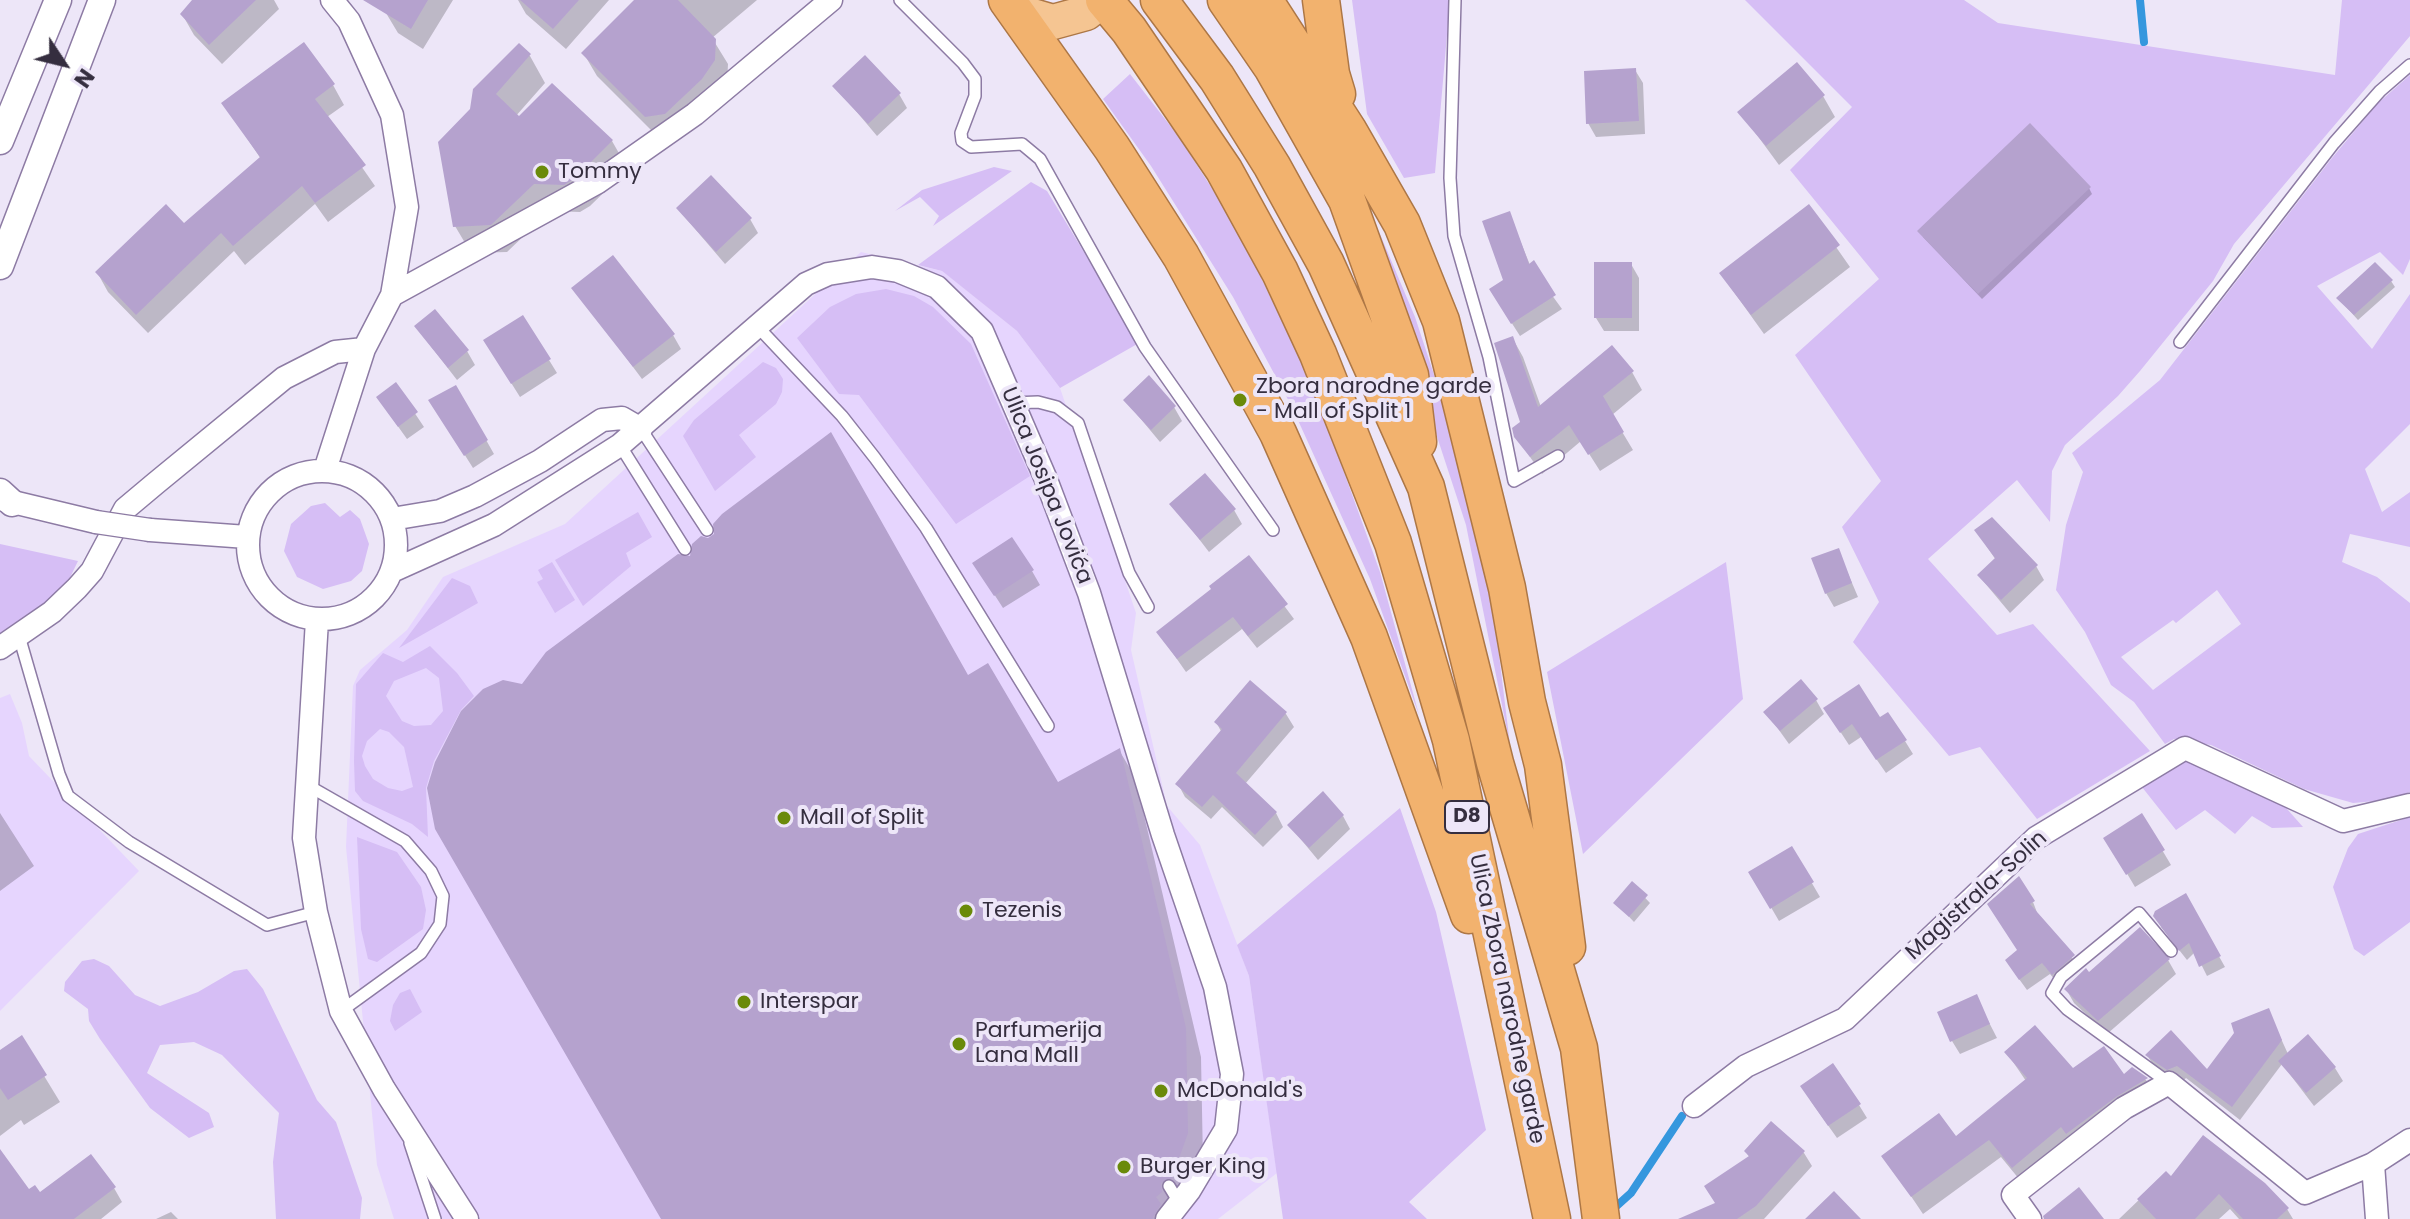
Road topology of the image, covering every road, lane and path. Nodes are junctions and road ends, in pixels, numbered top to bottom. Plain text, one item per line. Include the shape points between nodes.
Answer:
1 (58, 0) edge
2 (102, 0) edge
3 (332, 0) edge
4 (831, 0) edge
5 (900, 0) edge
6 (1103, 0) edge
7 (1159, 0) edge
8 (1226, 0) edge
9 (1264, 0) edge
10 (1321, 0) edge
11 (1455, 0) edge
12 (1012, 4) edge
13 (2410, 65) edge
14 (1348, 130) junction
15 (0, 141) edge
16 (0, 266) edge
17 (392, 295) junction
18 (755, 325) junction
19 (2180, 342) dead end
20 (364, 349) junction
21 (1012, 403) junction
22 (641, 429) junction
23 (620, 445) junction
24 (1558, 456) dead end
25 (325, 470) junction
26 (1426, 487) junction
27 (4, 498) edge
28 (392, 519) junction
29 (707, 530) dead end
30 (1273, 530) dead end
31 (247, 537) junction
32 (685, 549) dead end
33 (392, 571) junction
34 (1148, 607) dead end
35 (317, 620) junction
36 (9, 642) edge
37 (1048, 726) dead end
38 (307, 785) junction
39 (2410, 805) edge
40 (316, 912) junction
41 (2171, 951) dead end
42 (341, 1011) junction
43 (1579, 1048) junction
44 (2169, 1083) junction
45 (1528, 1095) junction
46 (1694, 1106) dead end
47 (401, 1116) junction
48 (2410, 1140) edge
49 (2373, 1164) junction
50 (1172, 1203) edge
51 (435, 1219) edge
52 (467, 1219) edge
53 (1552, 1219) edge
54 (1601, 1219) edge
55 (2030, 1219) edge
56 (2377, 1219) edge

1 - 15 street
2 - 16 street
3 - 17 street via 349,21 392,115 407,207
4 - 17 street via 695,114 598,182
5 - 30 lane via 975,79 962,141 971,147 1022,144 1040,159 1145,347
6 - 12 main road via 1070,20 1035,19
6 - 45 highway, Ulica Zbora narodne garde / D8 via 1224,170 1280,272 1393,543 1451,740
7 - 26 highway, Ulica Zbora narodne garde / D8 via 1217,78 1326,264
8 - 26 highway via 1272,67 1347,200 1410,375
9 - 14 highway
10 - 14 highway via 1331,74
11 - 24 lane via 1450,178 1454,236 1489,357 1514,481
12 - 45 highway via 1181,256 1285,447 1369,637
13 - 19 lane via 2334,143
14 - 43 highway via 1402,224 1455,367 1543,765
17 - 20 street
18 - 21 street, Ulica Josipa Jovića via 806,284 828,274 872,267 898,271 937,287 982,331
18 - 22 street
18 - 37 lane via 875,458 926,528
20 - 25 street
20 - 36 street via 335,352 284,378 125,509 92,571 52,612
21 - 34 lane via 1057,407 1078,423 1129,573
21 - 50 street, Ulica Josipa Jovića via 1089,593 1215,987 1232,1074 1226,1129
22 - 23 street
22 - 28 street via 622,418 602,420 475,496 440,511
22 - 29 lane
23 - 32 lane
23 - 33 street via 494,525
25 - 28 street via 366,484
25 - 31 street via 302,472 273,489 253,516
26 - 43 highway, Ulica Zbora narodne garde / D8 via 1495,763
27 - 31 street, bridge via 96,522
28 - 33 street
31 - 35 street via 258,583 283,608
33 - 35 street via 363,608
35 - 38 street
36 - 40 lane via 68,796 129,842 267,925
38 - 40 street via 304,838
38 - 42 lane via 405,841 431,871 443,896 440,924 421,953
39 - 46 street, Magistrala-Solin via 2343,821 2185,748 2036,838 1845,1019 1746,1066
40 - 42 street
41 - 44 lane via 2139,913 2061,977 2052,993
42 - 47 street
43 - 54 highway, Ulica Zbora narodne garde / D8
44 - 49 street via 2305,1193
44 - 55 street via 2124,1108 2013,1195
45 - 53 highway, Ulica Zbora narodne garde / D8
47 - 51 lane
47 - 52 street
48 - 49 street
49 - 56 street

